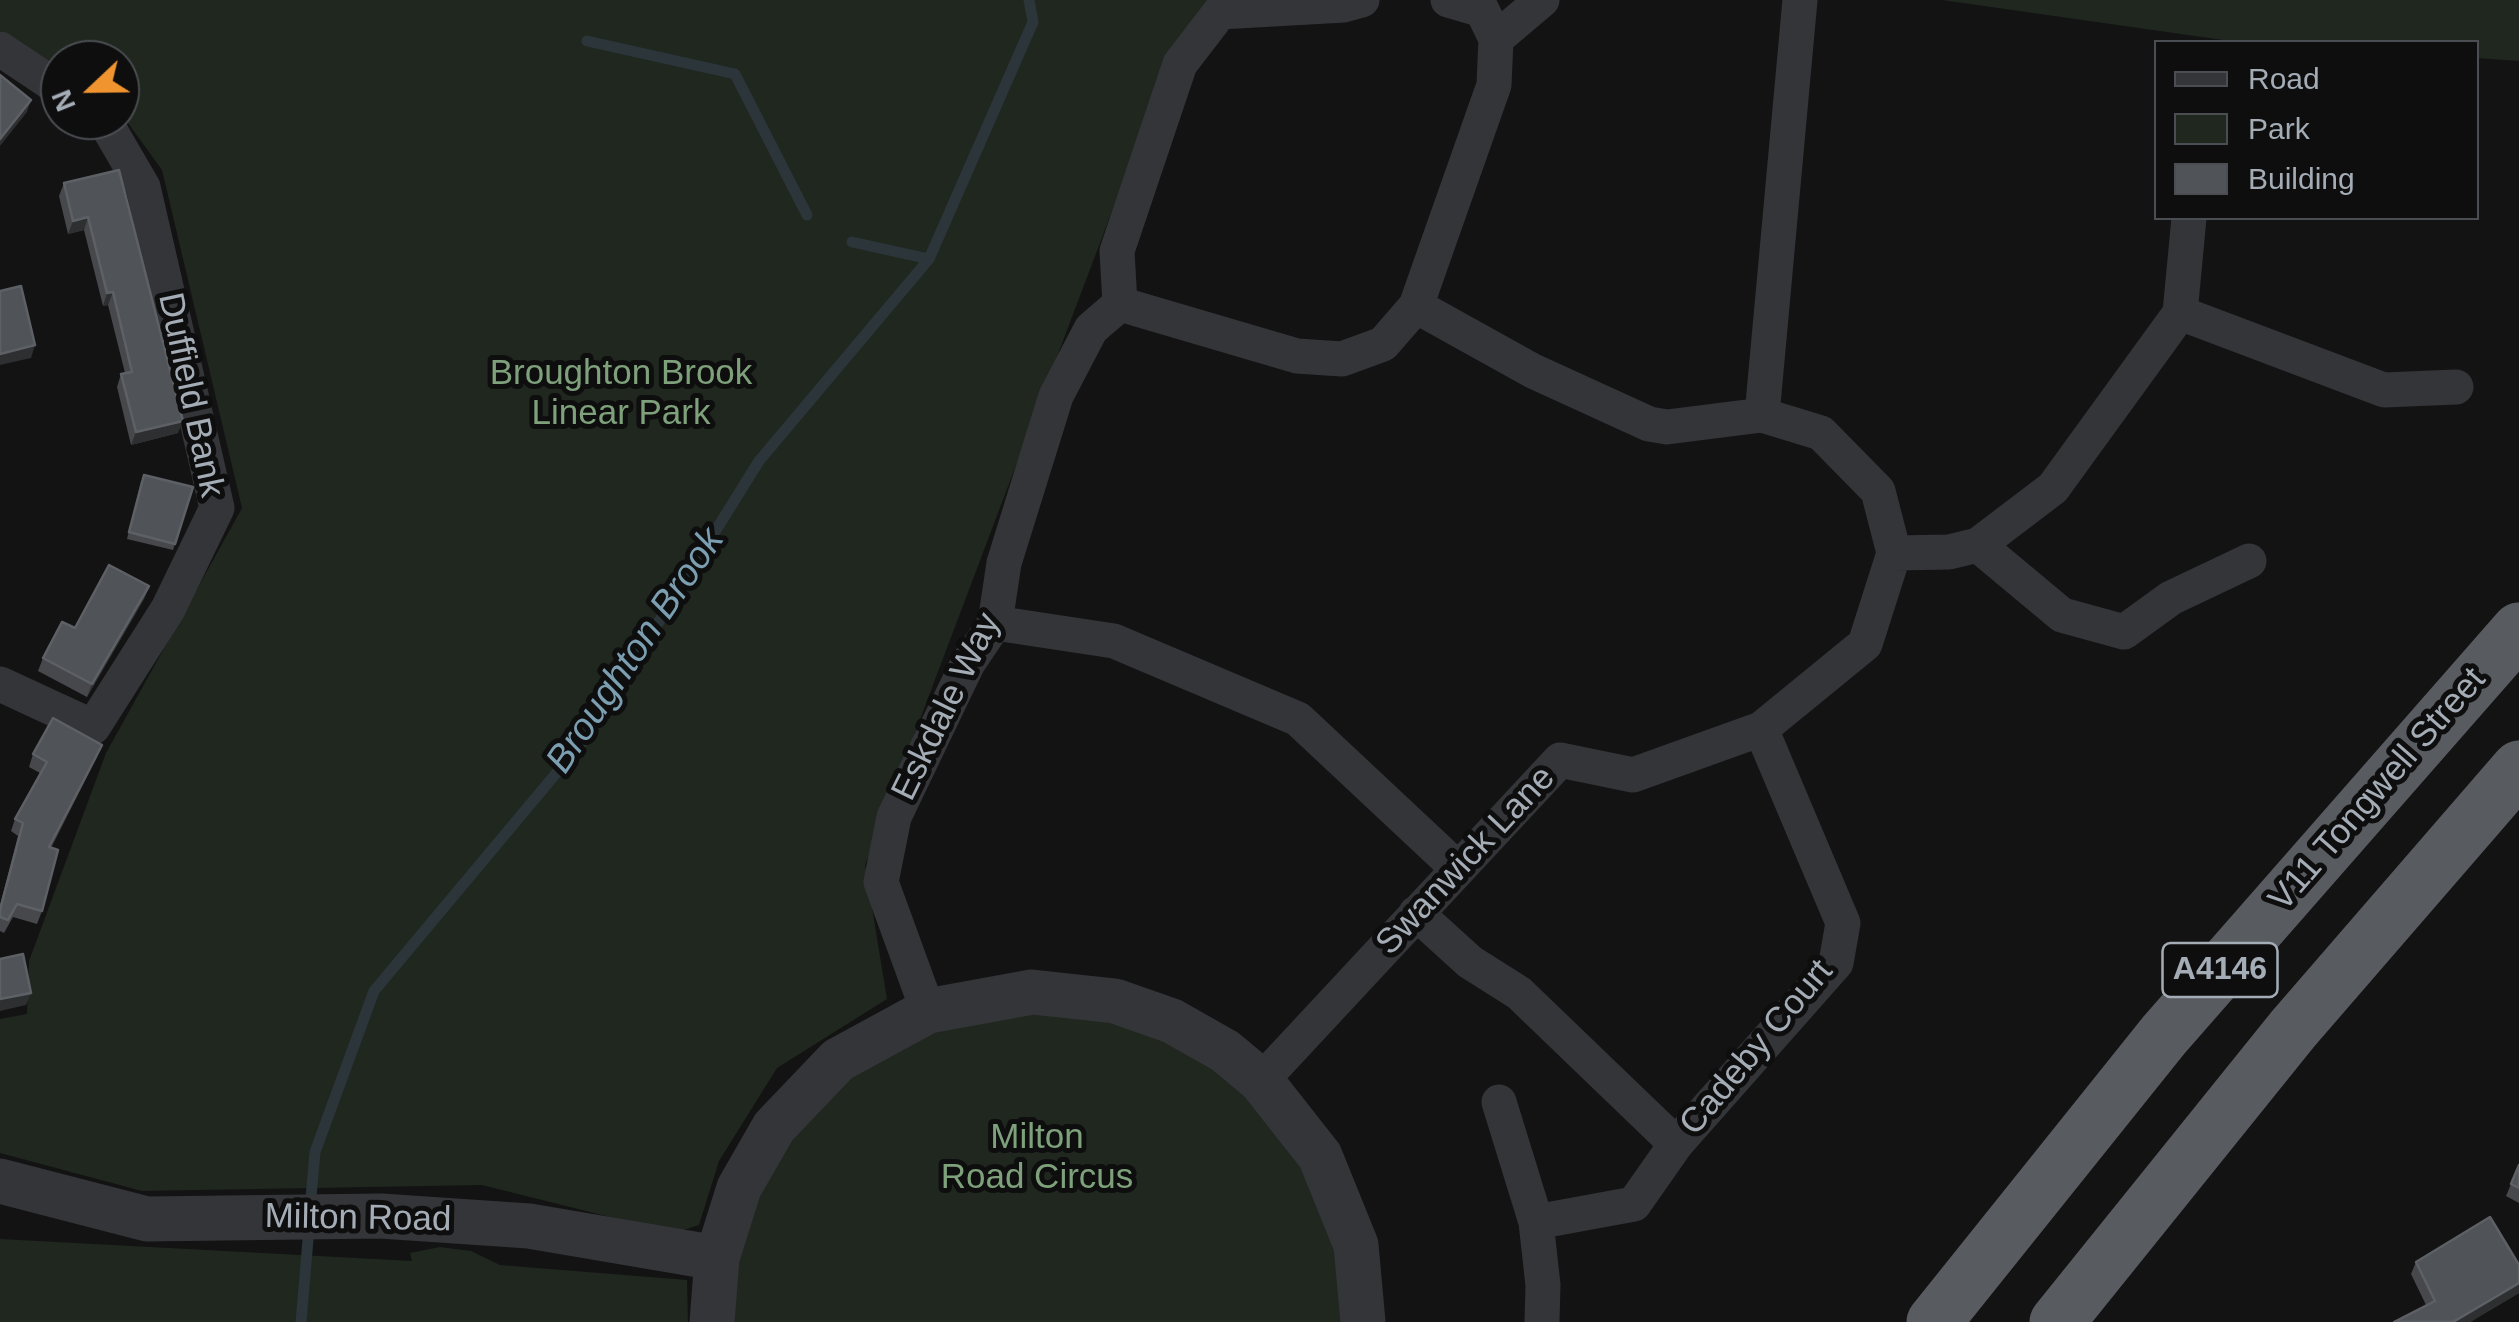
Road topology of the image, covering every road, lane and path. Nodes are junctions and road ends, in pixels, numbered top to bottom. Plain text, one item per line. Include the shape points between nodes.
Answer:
1 (1362, 0) edge
2 (1448, 0) edge
3 (1542, 0) edge
4 (1800, 0) edge
5 (1496, 39) junction
6 (0, 49) edge
7 (40, 76) edge
8 (116, 140) edge
9 (2189, 220) edge
10 (1120, 304) junction
11 (1416, 306) junction
12 (2180, 312) junction
13 (2456, 388) dead end
14 (1762, 414) junction
15 (1978, 545) junction
16 (1894, 553) junction
17 (2249, 561) dead end
18 (996, 623) junction
19 (2519, 630) edge
20 (0, 684) edge
21 (1761, 729) junction
22 (2519, 768) edge
23 (1456, 868) junction
24 (1416, 912) junction
25 (928, 1011) junction
26 (1261, 1081) junction
27 (1499, 1102) dead end
28 (1676, 1144) junction
29 (0, 1181) edge
30 (1536, 1222) junction
31 (717, 1258) junction
32 (712, 1322) edge
33 (1364, 1322) edge
34 (1542, 1322) edge
35 (1934, 1322) edge
36 (2058, 1322) edge

1 - 10 street via 1220,12 1180,64 1118,251
2 - 5 street via 1482,10
3 - 5 street
4 - 14 street
5 - 11 street via 1494,85
6 - 7 street
8 - 20 street, Duffield Bank via 144,187 217,508 168,609 93,727
9 - 12 street
10 - 11 street via 1296,356 1342,359 1382,344
10 - 18 street, Eskdale Way via 1091,329 1056,396 1004,563
11 - 14 street via 1533,371 1649,424
12 - 13 street via 2384,390
12 - 15 street via 2053,488
14 - 16 street via 1821,433 1878,491
15 - 16 street
15 - 17 street via 2062,615 2124,632 2171,598
16 - 21 street, Swanwick Lane via 1865,644
18 - 23 street via 1114,641 1298,719
18 - 25 street, Eskdale Way via 968,664 894,817 881,882
19 - 35 highway, V11 Tongwell Street / A4146 via 2164,1035
21 - 23 street, Swanwick Lane via 1634,775 1560,760
21 - 28 street, Cadeby Court via 1843,923 1836,963
22 - 36 highway, A4146 via 2293,1030
23 - 24 street, Swanwick Lane
24 - 26 street, Swanwick Lane
24 - 28 street, Cadeby Court via 1470,962 1519,993
25 - 26 street via 1032,992 1114,1001 1172,1021
25 - 31 street via 838,1060 774,1127 739,1188
26 - 33 street via 1320,1156 1356,1245
27 - 30 street
28 - 30 street, Cadeby Court via 1634,1204
29 - 31 street, Milton Road via 147,1219 380,1216 529,1226
30 - 34 street
31 - 32 street

